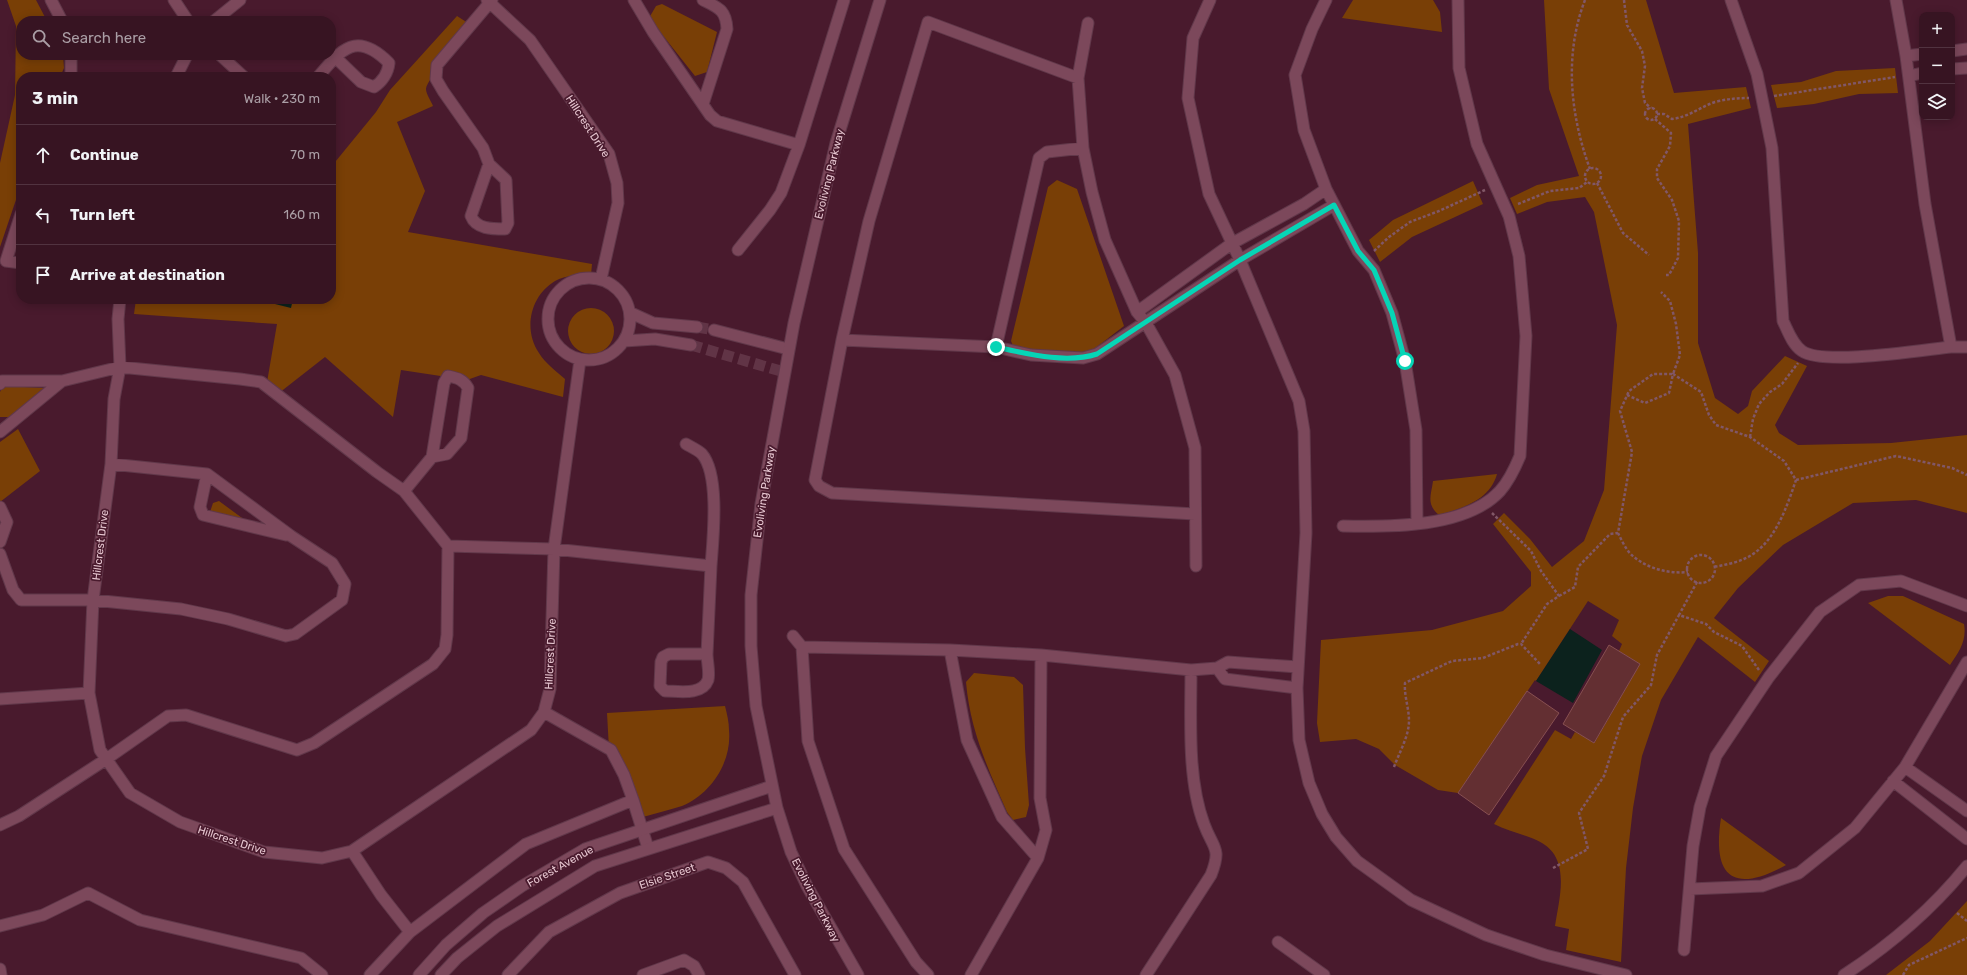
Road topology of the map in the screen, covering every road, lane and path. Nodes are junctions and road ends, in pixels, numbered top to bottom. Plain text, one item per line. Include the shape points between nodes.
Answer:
1 (51, 0) edge
2 (174, 0) edge
3 (240, 0) edge
4 (634, 0) edge
5 (703, 0) edge
6 (844, 0) edge
7 (880, 0) edge
8 (1210, 0) edge
9 (1326, 0) edge
10 (1458, 0) edge
11 (1585, 0) edge
12 (1624, 0) edge
13 (1731, 0) edge
14 (1896, 0) edge
15 (490, 1) edge
16 (59, 16) edge
17 (185, 16) edge
18 (220, 16) edge
19 (1088, 23) dead end
20 (1967, 49) edge
21 (1955, 51) edge
22 (1919, 54) edge
23 (336, 55) edge
24 (1906, 56) junction
25 (336, 57) edge
26 (71, 60) edge
27 (184, 60) edge
28 (225, 60) edge
29 (332, 60) edge
30 (1967, 68) edge
31 (1955, 69) edge
32 (70, 72) edge
33 (178, 72) edge
34 (239, 72) edge
35 (322, 72) edge
36 (1919, 74) edge
37 (1909, 76) junction
38 (1078, 78) junction
39 (1762, 98) junction
40 (703, 104) junction
41 (1651, 108) junction
42 (1657, 114) junction
43 (1655, 119) junction
44 (799, 145) junction
45 (1083, 148) junction
46 (490, 164) junction
47 (1590, 169) junction
48 (1587, 182) junction
49 (1597, 184) junction
50 (1496, 185) junction
51 (1326, 189) junction
52 (1334, 205) junction
53 (1506, 208) junction
54 (16, 230) edge
55 (1231, 244) junction
56 (738, 250) dead end
57 (1649, 255) dead end
58 (1365, 259) junction
59 (1240, 260) junction
60 (16, 262) edge
61 (1666, 275) dead end
62 (602, 279) junction
63 (1661, 292) dead end
64 (119, 304) edge
65 (1138, 312) junction
66 (631, 313) junction
67 (1146, 323) junction
68 (697, 327) tunnel mouth
69 (714, 330) tunnel mouth
70 (842, 340) junction
71 (624, 342) junction
72 (691, 345) tunnel mouth
73 (996, 347) junction
74 (1951, 347) junction
75 (1967, 347) edge
76 (788, 350) junction
77 (1805, 353) junction
78 (580, 360) junction
79 (120, 367) junction
80 (1673, 374) junction
81 (62, 381) junction
82 (0, 384) edge
83 (1627, 395) junction
84 (0, 432) edge
85 (1750, 437) junction
86 (686, 444) dead end
87 (432, 457) junction
88 (110, 464) junction
89 (207, 474) junction
90 (1967, 475) edge
91 (1796, 480) junction
92 (404, 491) junction
93 (1484, 505) junction
94 (0, 507) edge
95 (1195, 514) junction
96 (1417, 524) junction
97 (1343, 526) dead end
98 (1618, 533) junction
99 (291, 536) junction
100 (0, 542) edge
101 (448, 546) junction
102 (554, 549) junction
103 (0, 554) edge
104 (711, 566) junction
105 (1196, 566) dead end
106 (1714, 567) junction
107 (1688, 572) junction
108 (1697, 582) junction
109 (1559, 596) junction
110 (93, 600) junction
111 (1967, 606) edge
112 (1679, 615) junction
113 (793, 636) dead end
114 (1521, 644) junction
115 (802, 647) junction
116 (950, 650) junction
117 (707, 654) junction
118 (1041, 655) junction
119 (1967, 662) edge
120 (1540, 664) dead end
121 (1298, 667) junction
122 (1217, 668) junction
123 (1191, 670) junction
124 (1769, 677) junction
125 (1297, 688) junction
126 (89, 693) junction
127 (0, 699) edge
128 (544, 712) junction
129 (105, 760) junction
130 (1394, 767) dead end
131 (1904, 767) junction
132 (1893, 781) junction
133 (772, 786) junction
134 (633, 800) junction
135 (777, 808) junction
136 (1967, 810) edge
137 (0, 825) edge
138 (643, 829) junction
139 (1967, 839) edge
140 (648, 848) junction
141 (352, 851) junction
142 (1038, 858) junction
143 (1967, 866) edge
144 (1553, 868) dead end
145 (1690, 889) junction
146 (1957, 913) dead end
147 (1967, 921) edge
148 (0, 926) edge
149 (410, 932) junction
150 (1967, 935) edge
151 (1965, 939) edge
152 (1278, 942) dead end
153 (1684, 950) dead end
154 (0, 969) edge
155 (1, 975) edge
156 (322, 975) edge
157 (370, 975) edge
158 (419, 975) edge
159 (441, 975) edge
160 (508, 975) edge
161 (643, 975) edge
162 (699, 975) edge
163 (795, 975) edge
164 (858, 975) edge
165 (928, 975) edge
166 (972, 975) edge
167 (1146, 975) edge
168 (1324, 975) edge
169 (1626, 975) edge
170 (1844, 975) edge
171 (1903, 975) edge

1 - 16 street
2 - 17 street
3 - 18 street
4 - 40 street
5 - 40 street via 720,8 726,19 727,29
6 - 44 street
7 - 76 street, Evoliving Parkway via 836,143
8 - 55 street via 1193,38 1188,98 1210,194
9 - 51 street via 1295,75 1304,130
10 - 50 street via 1459,68 1477,144
11 - 47 path via 1576,29 1571,74 1578,128
12 - 41 path via 1627,25 1642,51 1645,66 1642,88 1645,103
13 - 39 street via 1757,74
14 - 24 street
15 - 46 street via 437,66 436,79 456,112 483,148
15 - 62 street, Hillcrest Drive via 530,40 610,154 617,183 618,203
19 - 38 street
20 - 21 street
22 - 24 street
23 - 25 street via 353,45 364,46 384,58 389,63 388,69 380,83 374,87 361,82
24 - 37 street
26 - 32 street
27 - 33 street
28 - 34 street
29 - 35 street
30 - 31 street
36 - 37 street
37 - 39 path
37 - 74 street via 1925,204
38 - 45 street
38 - 70 street via 928,22 869,221
39 - 42 path via 1732,98 1681,118 1672,119 1664,114
39 - 77 street via 1772,148 1783,321 1795,345
40 - 44 street via 717,121
41 - 42 path via 1656,110
41 - 43 path via 1646,111 1646,117 1649,120
42 - 43 path
43 - 61 path via 1672,133 1670,146 1657,169 1657,178 1672,200 1679,221 1678,258 1669,275
44 - 56 street via 781,193
45 - 65 street via 1106,240
45 - 73 street via 1047,152 1039,158
46 - 46 street via 506,180 508,223 505,230 480,226 473,222 471,216
47 - 48 path via 1585,174
47 - 49 path via 1600,172 1601,177
48 - 49 path
48 - 53 path via 1579,188 1550,192
49 - 57 path via 1624,233
50 - 53 street
50 - 58 path via 1410,222
51 - 52 street
51 - 55 street
52 - 58 street via 1358,251
52 - 59 street
53 - 93 street via 1519,256 1526,336 1520,456 1500,491
54 - 60 street via 6,261
55 - 59 street
55 - 65 street
58 - 96 street via 1374,270 1392,313 1405,361 1416,430
59 - 67 street
59 - 121 street via 1299,401 1304,431 1306,533
62 - 66 street via 618,288
62 - 78 street via 591,277 571,282 563,287 551,304 548,324 556,343
63 - 80 path via 1670,301 1676,324 1680,355
64 - 79 street, Hillcrest Drive
65 - 67 street
66 - 68 street via 653,323
66 - 71 street via 629,332
67 - 73 street via 1097,354 1083,358 1031,355
67 - 95 street via 1175,375 1196,448
69 - 76 street
70 - 73 street
70 - 95 street via 815,480 819,486 832,493
71 - 72 street via 655,339
71 - 78 street via 618,349 600,359
74 - 75 street
74 - 77 street via 1835,358
76 - 133 street, Evoliving Parkway via 761,504 751,594 755,699
77 - 85 path via 1782,384 1759,404
78 - 102 street, Hillcrest Drive
79 - 81 street
79 - 88 street, Hillcrest Drive via 114,399
79 - 92 street via 261,382
80 - 83 path via 1653,374
80 - 83 path via 1669,393 1645,403
80 - 85 path via 1701,392 1709,415 1716,425
81 - 82 street via 2,381
81 - 84 street
83 - 98 path via 1620,410 1632,452
85 - 91 path via 1784,461
86 - 104 street via 702,454 710,474 715,511
87 - 87 street via 444,383 448,376 457,378 468,388 461,438 448,454
87 - 92 street
88 - 89 street
88 - 110 street, Hillcrest Drive
89 - 99 street
89 - 99 street via 200,507 203,515
90 - 91 path via 1952,468 1896,456
91 - 106 path via 1784,513 1763,546 1745,559
92 - 101 street
93 - 96 street via 1446,519
93 - 109 path via 1531,551 1541,571
94 - 100 street via 7,522
95 - 105 street
96 - 97 street via 1395,527
98 - 107 path via 1633,557 1638,560 1654,568 1677,573
98 - 109 path via 1610,534 1578,567 1575,587
99 - 110 street via 332,563 345,584 342,600 295,634 286,636 228,619 180,609
101 - 102 street
101 - 129 street via 445,649 433,664 314,743 297,750 186,715 168,716
102 - 104 street
102 - 128 street, Hillcrest Drive via 550,689
103 - 110 street via 13,590 21,600
104 - 117 street
106 - 107 path via 1709,558 1700,556 1692,559
106 - 108 path via 1711,578 1704,583
107 - 108 path
108 - 112 path
109 - 114 path via 1547,604
110 - 126 street, Hillcrest Drive
111 - 124 street via 1901,581 1859,585 1820,612
112 - 124 path via 1706,624 1714,632 1742,646 1760,671
112 - 144 path via 1657,655 1651,685 1623,717 1604,776 1579,813 1588,849
113 - 115 street
114 - 120 path
114 - 130 path via 1483,658 1452,661 1406,683 1409,724
115 - 116 street
115 - 165 street via 808,741 844,849 916,962
116 - 118 street
116 - 142 street via 967,740 1002,817
117 - 117 street via 669,654 663,657 660,686 665,691 696,691 702,688 708,680
118 - 123 street
118 - 142 street via 1040,798 1046,830
119 - 131 street
121 - 122 street via 1228,662
121 - 125 street
122 - 123 street
122 - 125 street via 1225,679
123 - 167 street via 1191,745 1194,781 1204,824 1217,859 1211,875
124 - 145 street via 1716,756 1700,807 1693,846
125 - 169 street via 1299,740 1309,783 1336,838 1357,861 1411,900 1480,933 1545,955
126 - 127 street
126 - 129 street, Hillcrest Drive via 100,750
128 - 134 street via 611,750
128 - 141 street, Hillcrest Drive via 531,730
129 - 137 street via 19,816
129 - 141 street, Hillcrest Drive via 130,793 180,822 264,852 322,858
131 - 132 street
131 - 136 street
132 - 139 street
132 - 145 street via 1855,828 1799,873 1762,886
133 - 135 street, Evoliving Parkway
133 - 138 street, Forest Avenue
134 - 138 street
134 - 149 street via 526,844
135 - 140 street, Forest Avenue
135 - 164 street, Evoliving Parkway via 807,886
138 - 140 street
138 - 158 street, Forest Avenue via 585,849 522,886 483,913 446,945
140 - 159 street, Forest Avenue via 595,866 536,900 456,958
141 - 149 street via 381,895
142 - 166 street
143 - 170 street via 1895,938
145 - 153 street
146 - 147 path
148 - 156 street via 43,915 88,893 140,920 301,958
149 - 157 street
150 - 151 path
151 - 171 path via 1909,966
152 - 168 street
154 - 155 street
160 - 163 street, Elsie Street via 549,932 620,893 708,862 726,868 742,882
161 - 162 street via 684,960 694,966

